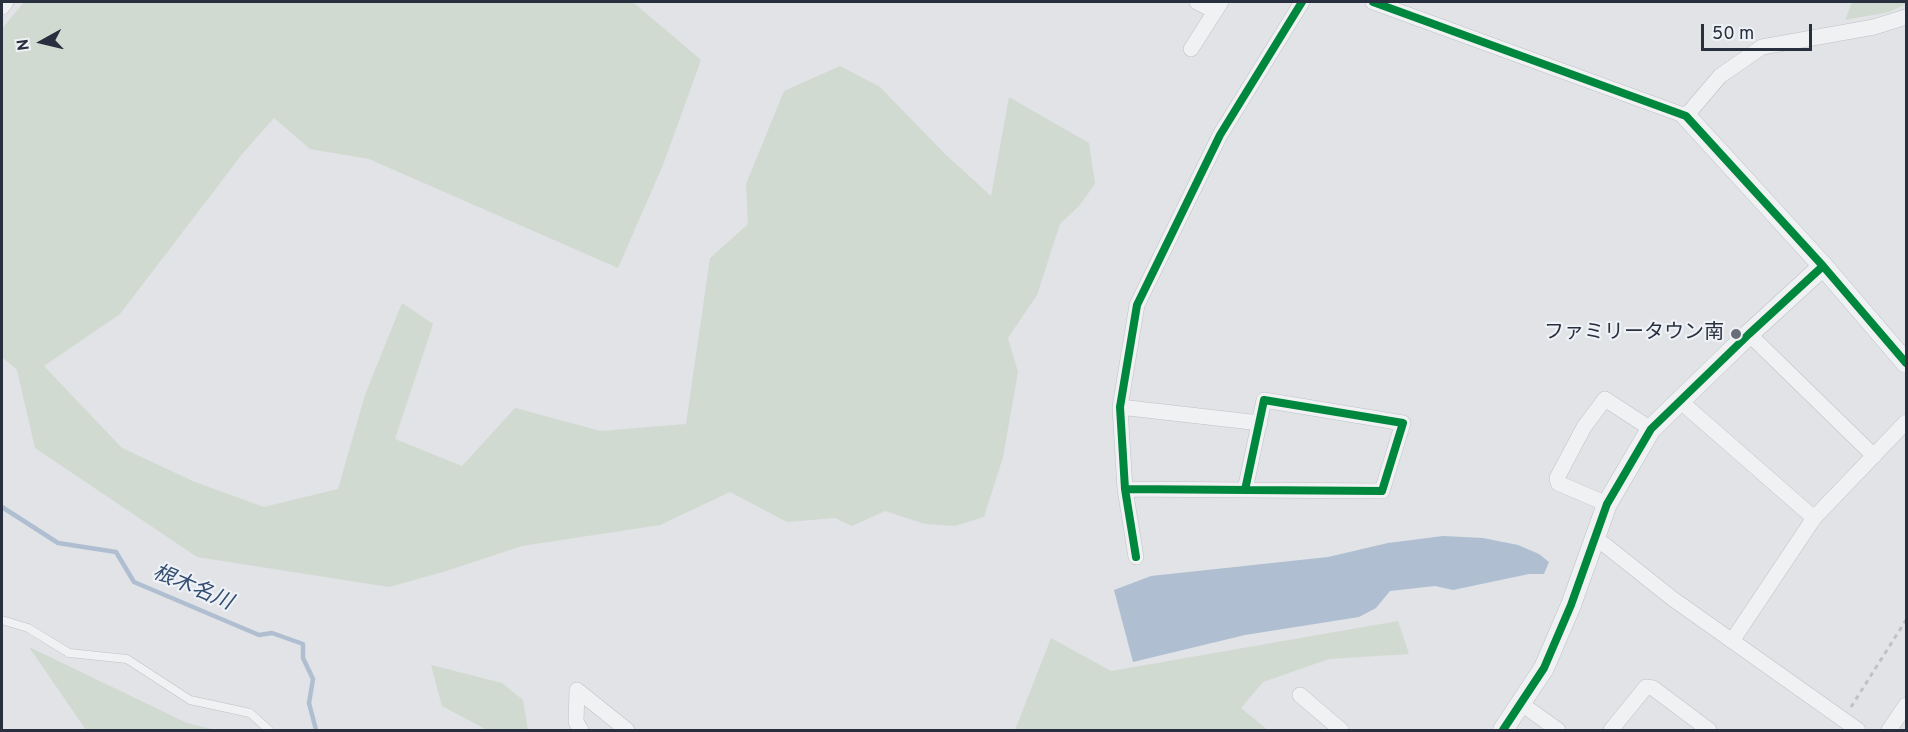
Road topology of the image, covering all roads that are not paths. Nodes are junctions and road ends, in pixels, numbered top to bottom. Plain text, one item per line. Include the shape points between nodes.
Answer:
1 (6, 2) edge
2 (1197, 2) edge
3 (1302, 2) edge
4 (1373, 2) edge
5 (1218, 6) edge
6 (2, 7) edge
7 (1906, 17) edge
8 (1191, 49) dead end
9 (1686, 116) junction
10 (1823, 266) junction
11 (1749, 334) junction
12 (1906, 363) edge
13 (1680, 401) junction
14 (1120, 406) junction
15 (1906, 422) edge
16 (1260, 423) junction
17 (1651, 429) junction
18 (1874, 456) junction
19 (1125, 489) junction
20 (1245, 490) junction
21 (1607, 504) junction
22 (1814, 518) junction
23 (1593, 540) junction
24 (1136, 556) dead end
25 (2, 620) edge
26 (1732, 641) junction
27 (1300, 695) dead end
28 (1522, 705) junction
29 (1906, 705) edge
30 (269, 730) edge
31 (581, 730) edge
32 (627, 730) edge
33 (1341, 730) edge
34 (1503, 730) edge
35 (1558, 730) edge
36 (1611, 730) edge
37 (1709, 730) edge
38 (1858, 730) edge
39 (1889, 730) edge

1 - 6 street
2 - 5 street
3 - 14 street via 1221,135 1137,305
4 - 9 street
5 - 8 street
7 - 9 street via 1874,27 1762,47 1720,76
9 - 10 street
10 - 11 street
10 - 12 street
11 - 13 street
11 - 18 street
13 - 17 street
13 - 22 street
14 - 16 street
14 - 19 street
15 - 18 street
16 - 20 street
16 - 20 street via 1264,400 1403,423 1382,491
17 - 21 street
17 - 21 street via 1605,399 1584,427 1557,478 1558,483
18 - 22 street
19 - 20 street
19 - 24 street
21 - 23 street
22 - 26 street
23 - 26 street via 1605,545
23 - 28 street via 1558,639
25 - 30 lane via 28,628 69,653 127,659 190,700 250,713
26 - 38 street
27 - 33 street
28 - 34 street
28 - 35 street
29 - 39 street
31 - 32 street via 576,722 577,690
36 - 37 street via 1646,687 1653,688

